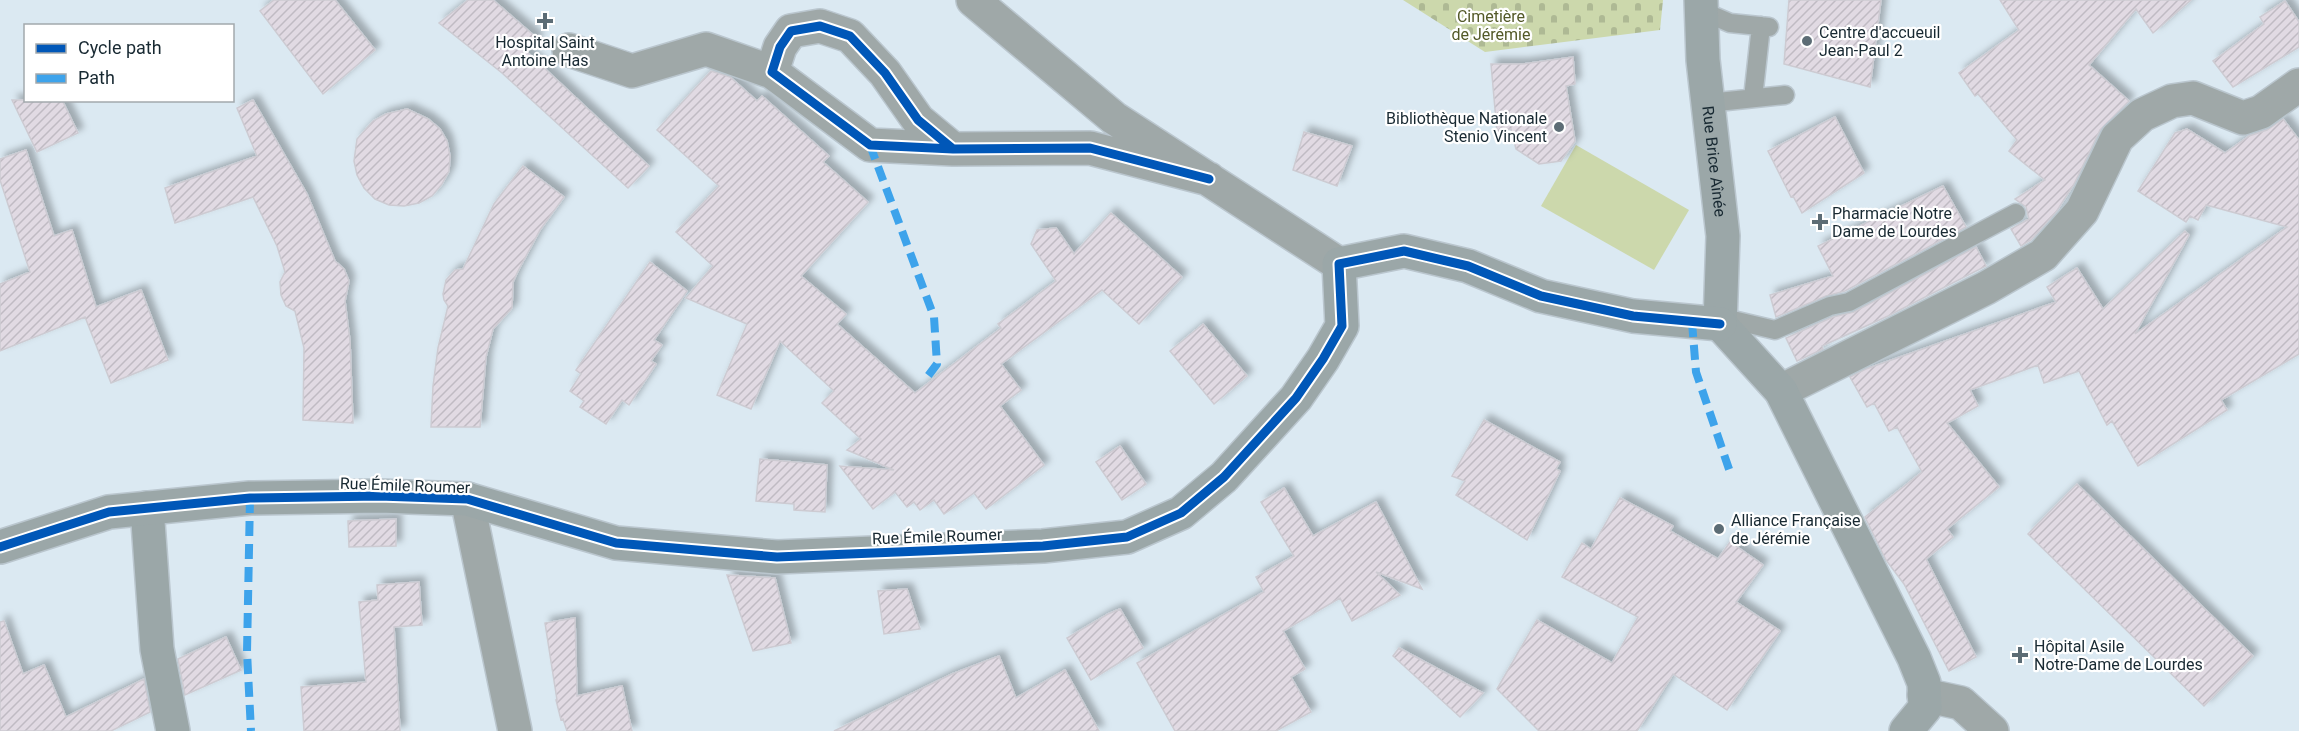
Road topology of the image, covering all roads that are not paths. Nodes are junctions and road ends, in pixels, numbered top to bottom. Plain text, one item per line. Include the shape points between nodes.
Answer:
1 (973, 0) edge
2 (1701, 5) edge
3 (568, 50) dead end
4 (772, 72) junction
5 (2299, 85) edge
6 (1785, 95) dead end
7 (1753, 98) junction
8 (1708, 103) junction
9 (953, 149) junction
10 (1209, 178) junction
11 (2016, 213) dead end
12 (1339, 264) junction
13 (1720, 320) junction
14 (1781, 391) junction
15 (467, 500) junction
16 (147, 508) junction
17 (0, 547) edge
18 (1924, 694) junction
19 (173, 731) edge
20 (515, 731) edge
21 (1906, 731) edge
22 (1992, 731) edge

1 - 10 street via 1114,118
2 - 7 lane via 1730,23 1765,26
2 - 8 street, Rue Brice Aînée
3 - 4 street via 632,71 706,50
4 - 9 street via 870,145
4 - 9 street via 780,47 791,31 820,26 850,36 885,73 918,120
5 - 14 street via 2261,112 2243,118 2193,98 2172,101 2142,115 2117,138 2082,211 2043,255 1986,288
6 - 7 lane
7 - 8 lane
8 - 13 street, Rue Brice Aînée via 1723,236
9 - 10 street via 1090,148
10 - 12 street
11 - 13 lane via 1849,302 1830,306 1776,330
12 - 13 street via 1404,251 1468,266 1541,296 1633,316
12 - 15 street, Rue Émile Roumer via 1342,326 1296,398 1224,477 1181,513 1127,537 1043,546 777,557 616,543
13 - 14 street
14 - 18 street via 1914,657
15 - 16 street, Rue Émile Roumer via 379,496 250,498
15 - 20 street
16 - 17 street, Rue Émile Roumer via 109,512
16 - 19 street via 157,649
18 - 21 street via 1925,708
18 - 22 street via 1961,703

